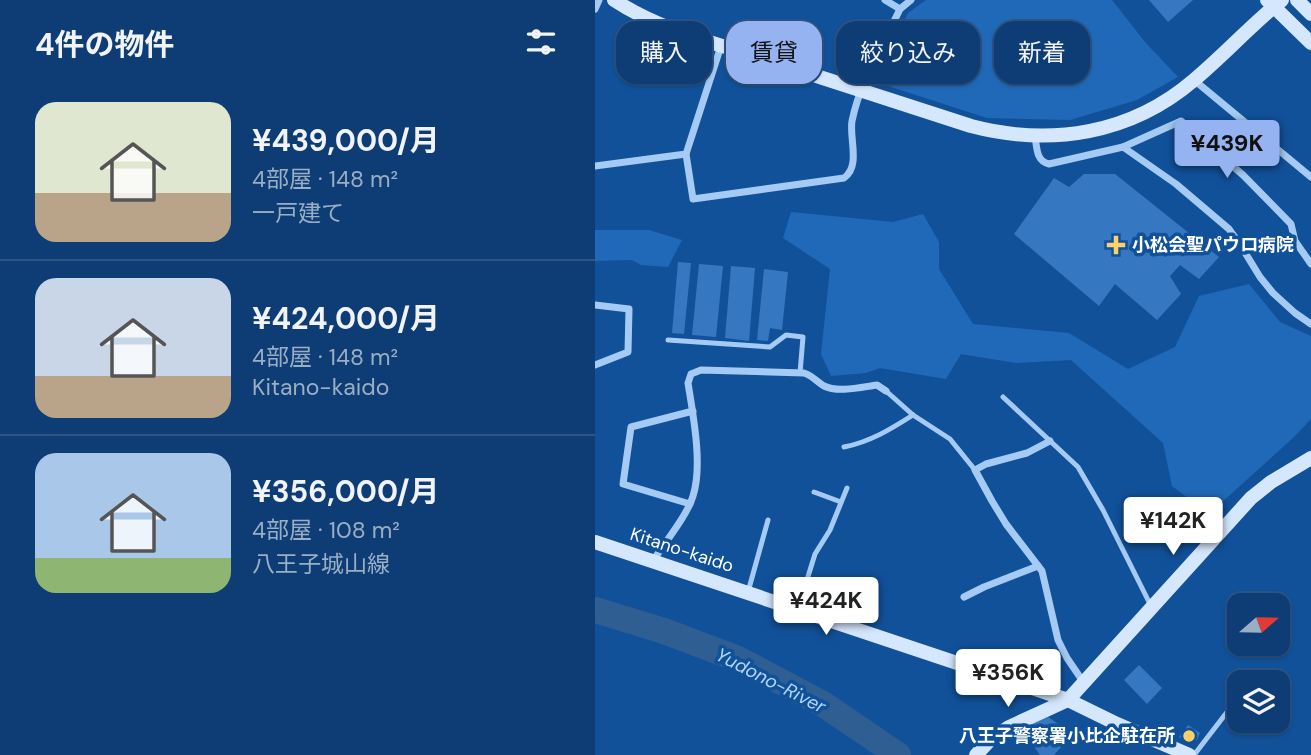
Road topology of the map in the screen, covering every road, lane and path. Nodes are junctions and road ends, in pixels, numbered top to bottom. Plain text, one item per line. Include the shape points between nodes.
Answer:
1 (599, 0) edge
2 (885, 0) edge
3 (911, 0) edge
4 (1297, 0) edge
5 (622, 2) edge
6 (1274, 2) edge
7 (595, 9) edge
8 (900, 9) junction
9 (1311, 14) edge
10 (1311, 43) edge
11 (721, 46) junction
12 (1194, 80) junction
13 (861, 90) junction
14 (1035, 136) junction
15 (1123, 147) junction
16 (686, 154) junction
17 (595, 166) edge
18 (1311, 177) edge
19 (1311, 264) edge
20 (595, 305) edge
21 (1311, 324) edge
22 (668, 340) dead end
23 (595, 365) edge
24 (800, 373) junction
25 (886, 391) joint
26 (1003, 397) dead end
27 (692, 411) junction
28 (913, 415) junction
29 (1050, 441) junction
30 (844, 447) dead end
31 (1311, 458) edge
32 (975, 470) junction
33 (847, 488) dead end
34 (814, 492) dead end
35 (841, 502) junction
36 (690, 504) junction
37 (768, 520) dead end
38 (595, 542) edge
39 (653, 561) junction
40 (1038, 566) junction
41 (748, 592) junction
42 (964, 597) dead end
43 (1152, 608) junction
44 (798, 609) junction
45 (1084, 683) junction
46 (1069, 700) junction
47 (1227, 712) edge
48 (976, 755) edge
49 (1189, 755) edge
50 (1194, 755) edge

1 - 7 street
2 - 8 street
3 - 8 street
4 - 9 main road
5 - 11 main road via 662,26
6 - 10 main road
6 - 12 main road
8 - 13 street
11 - 13 main road
11 - 16 street
12 - 14 main road via 1160,104 1118,124
12 - 18 street
13 - 14 main road via 983,129
13 - 16 street via 851,123 853,167 844,178 693,199
14 - 15 street via 1040,160 1049,164
15 - 19 street via 1181,121 1291,224 1295,241
15 - 21 street via 1229,229 1273,293
16 - 17 street
20 - 23 street via 629,309 628,352
22 - 24 lane via 770,347 786,335 803,337
24 - 25 street via 831,388 877,385
24 - 27 street via 701,370 691,374 688,383
25 - 28 lane
26 - 29 lane
27 - 36 street via 697,458
27 - 36 street via 631,427 623,484
28 - 30 lane via 883,434
28 - 32 lane via 950,439
29 - 32 street
29 - 43 lane via 1078,467
31 - 43 main road via 1251,498
32 - 40 street
33 - 35 lane
34 - 35 lane
35 - 44 lane via 815,554
36 - 39 street
37 - 41 lane
38 - 39 main road, Kitano-kaido
39 - 41 main road, Kitano-kaido
40 - 42 street
40 - 45 street via 1058,640
41 - 44 main road, Kitano-kaido
43 - 45 main road
44 - 46 main road, Kitano-kaido
45 - 46 main road
46 - 48 main road via 1009,727
46 - 49 main road, Kitano-kaido
47 - 50 lane

